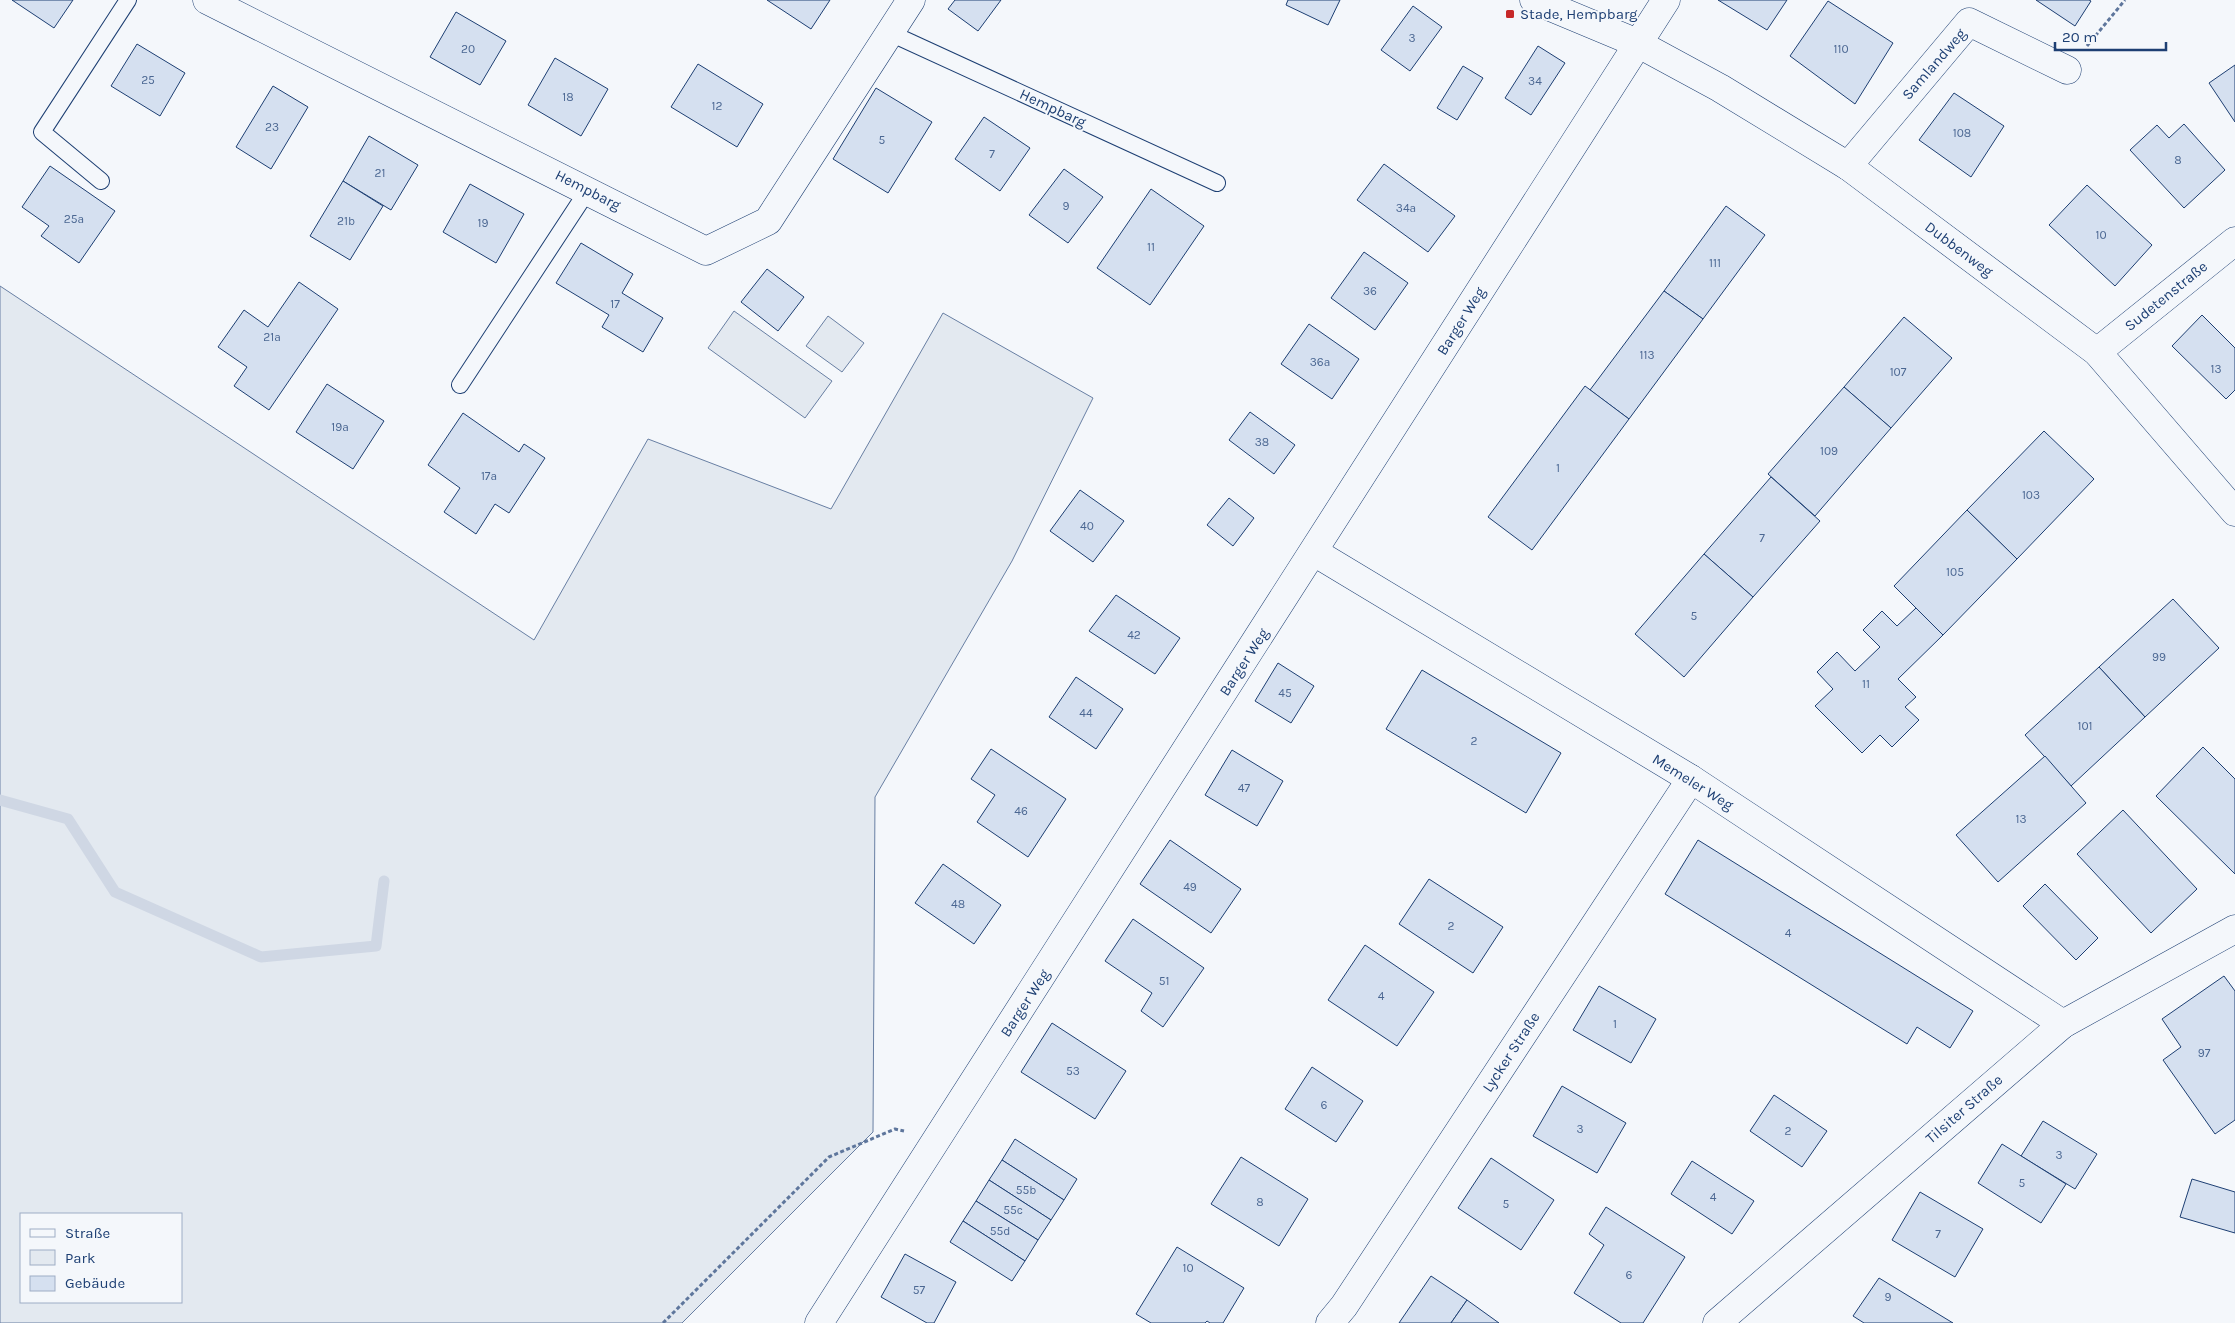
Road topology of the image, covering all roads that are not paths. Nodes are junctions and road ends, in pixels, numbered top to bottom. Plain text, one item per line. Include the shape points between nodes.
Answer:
1 (128, 0) edge
2 (207, 0) edge
3 (911, 0) edge
4 (1534, 0) edge
5 (1666, 0) edge
6 (890, 33) junction
7 (1638, 43) junction
8 (2067, 70) road end
9 (1848, 166) junction
10 (102, 181) dead end
11 (1217, 183) dead end
12 (588, 190) junction
13 (2235, 241) edge
14 (2097, 352) junction
15 (460, 385) dead end
16 (2235, 512) edge
17 (1314, 552) junction
18 (1691, 779) junction
19 (2235, 929) edge
20 (2063, 1024) junction
21 (819, 1323) edge
22 (1330, 1323) edge
23 (1716, 1323) edge

1 - 10 lane via 42,132
2 - 12 street, Hempbarg
3 - 6 street, Hempbarg
4 - 7 street, Dubbenweg
5 - 7 street, Barger Weg
6 - 11 lane, Hempbarg
6 - 12 street, Hempbarg via 768,221 706,251
7 - 9 street, Dubbenweg
7 - 17 street, Barger Weg
8 - 9 street, Samlandweg via 1969,22
9 - 14 street, Dubbenweg
12 - 15 lane
13 - 14 street, Sudetenstraße
14 - 16 street, Dubbenweg
17 - 18 street, Memeler Weg
17 - 21 street, Barger Weg
18 - 20 street, Memeler Weg
18 - 22 street, Lycker Straße
19 - 20 street, Tilsiter Straße
20 - 23 street, Tilsiter Straße

